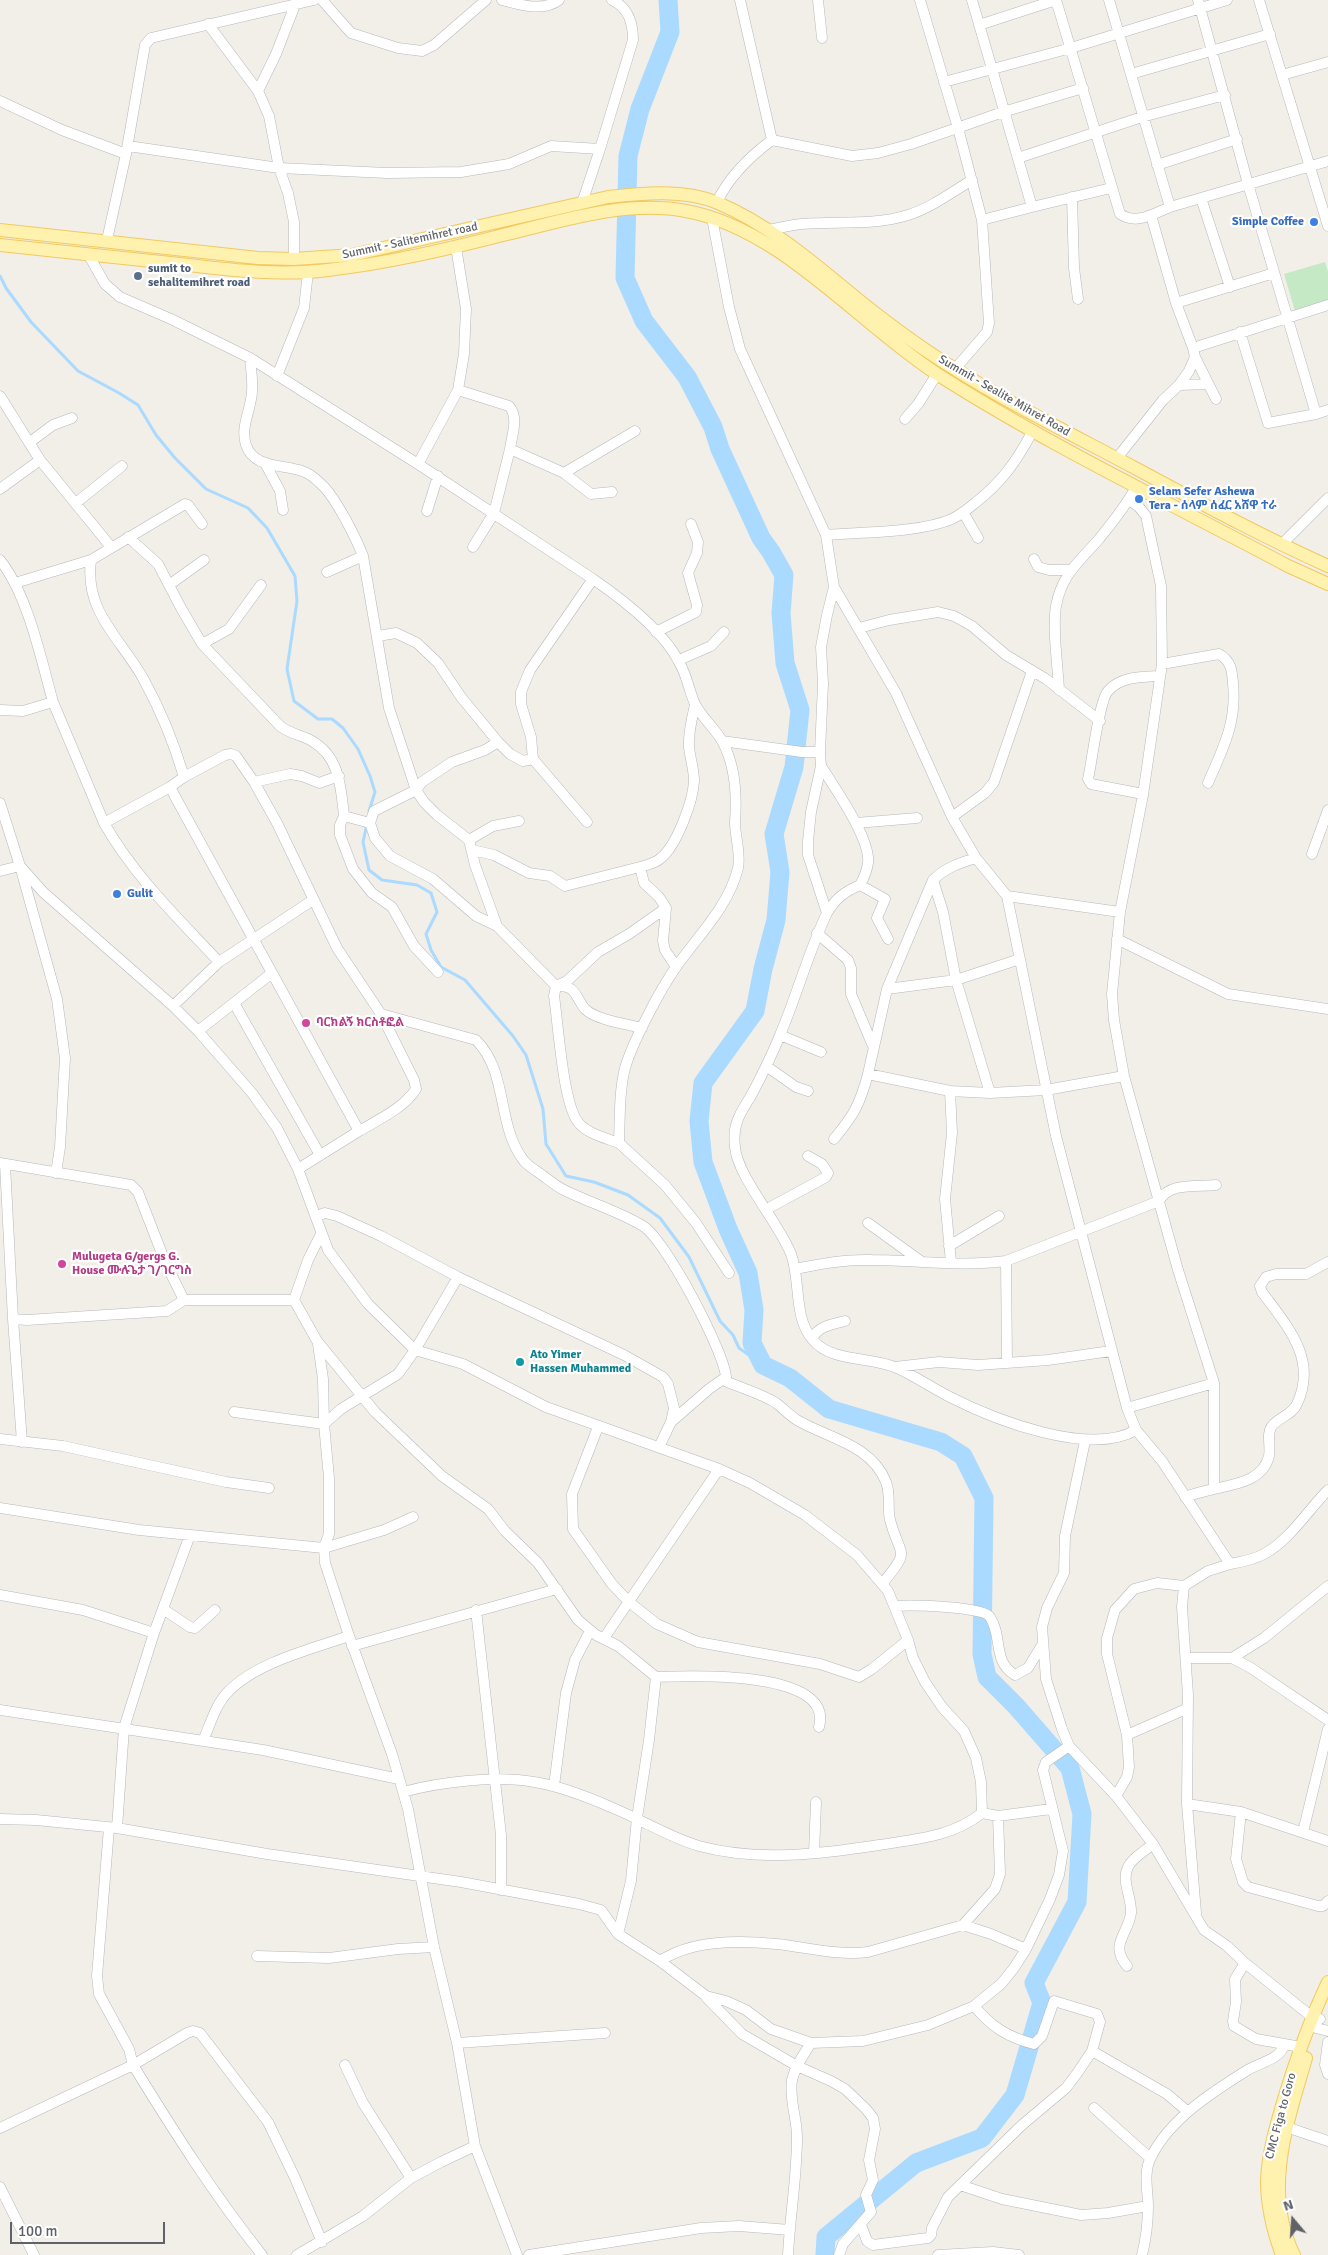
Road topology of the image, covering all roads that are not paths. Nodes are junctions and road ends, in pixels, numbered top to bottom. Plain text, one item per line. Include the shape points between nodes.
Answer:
1 (314, 0) edge
2 (322, 0) edge
3 (486, 0) edge
4 (502, 0) edge
5 (559, 0) edge
6 (612, 0) edge
7 (740, 0) edge
8 (818, 0) edge
9 (920, 0) edge
10 (972, 0) edge
11 (1056, 0) edge
12 (1109, 0) edge
13 (1228, 0) edge
14 (1259, 0) edge
15 (1200, 4) edge
16 (295, 5) junction
17 (208, 24) junction
18 (979, 24) junction
19 (1119, 33) junction
20 (1270, 34) junction
21 (822, 38) dead end
22 (1071, 48) junction
23 (1213, 51) junction
24 (1328, 62) edge
25 (991, 70) junction
26 (1131, 74) junction
27 (1282, 75) junction
28 (944, 82) junction
29 (1083, 88) junction
30 (258, 91) junction
31 (1225, 95) junction
32 (0, 101) edge
33 (1003, 112) junction
34 (1142, 117) junction
35 (958, 128) junction
36 (1096, 132) junction
37 (772, 140) junction
38 (1237, 140) junction
39 (600, 148) junction
40 (127, 150) junction
41 (1018, 158) junction
42 (1328, 161) edge
43 (1157, 165) junction
44 (1310, 167) junction
45 (279, 168) junction
46 (972, 180) junction
47 (1248, 184) junction
48 (1111, 188) junction
49 (639, 194) joint
50 (1072, 197) junction
51 (1202, 198) junction
52 (717, 202) junction
53 (582, 203) junction
54 (1032, 207) junction
55 (1170, 207) junction
56 (1151, 215) junction
57 (712, 218) junction
58 (982, 220) junction
59 (1328, 226) edge
60 (0, 230) edge
61 (768, 230) junction
62 (107, 240) junction
63 (0, 245) edge
64 (456, 247) junction
65 (162, 248) junction
66 (88, 254) junction
67 (294, 258) junction
68 (159, 262) junction
69 (308, 272) junction
70 (1274, 273) junction
71 (1230, 286) junction
72 (1078, 299) dead end
73 (1176, 303) junction
74 (1328, 305) edge
75 (1287, 317) junction
76 (1240, 332) junction
77 (1194, 353) junction
78 (250, 358) junction
79 (955, 369) junction
80 (937, 374) junction
81 (277, 376) junction
82 (1208, 384) junction
83 (1179, 385) junction
84 (458, 390) junction
85 (0, 396) edge
86 (1216, 399) dead end
87 (1328, 410) edge
88 (1316, 414) junction
89 (72, 418) dead end
90 (905, 419) dead end
91 (635, 432) dead end
92 (1032, 432) junction
93 (30, 442) junction
94 (1085, 442) junction
95 (510, 449) junction
96 (1078, 455) junction
97 (1117, 458) junction
98 (40, 460) junction
99 (266, 464) junction
100 (418, 464) junction
101 (122, 466) dead end
102 (564, 473) junction
103 (438, 476) junction
104 (1136, 487) junction
105 (0, 489) edge
106 (612, 492) dead end
107 (1328, 498) edge
108 (1129, 500) junction
109 (77, 502) junction
110 (283, 510) dead end
111 (427, 511) dead end
112 (963, 512) junction
113 (494, 513) junction
114 (202, 524) dead end
115 (691, 524) dead end
116 (826, 534) junction
117 (128, 537) junction
118 (978, 538) dead end
119 (1281, 545) junction
120 (112, 546) junction
121 (473, 547) dead end
122 (363, 556) junction
123 (1034, 559) dead end
124 (0, 560) edge
125 (91, 560) junction
126 (204, 560) dead end
127 (1328, 566) edge
128 (1070, 570) junction
129 (327, 572) dead end
130 (593, 579) junction
131 (15, 583) junction
132 (1328, 584) edge
133 (170, 585) junction
134 (261, 585) dead end
135 (834, 587) junction
136 (859, 628) junction
137 (656, 632) junction
138 (724, 632) dead end
139 (378, 636) junction
140 (202, 644) junction
141 (679, 660) junction
142 (1162, 664) junction
143 (1032, 671) junction
144 (1160, 676) junction
145 (1060, 690) junction
146 (53, 702) junction
147 (695, 705) junction
148 (0, 710) edge
149 (1100, 721) junction
150 (722, 741) junction
151 (498, 742) junction
152 (820, 752) junction
153 (533, 759) junction
154 (821, 766) junction
155 (339, 776) junction
156 (184, 777) junction
157 (254, 782) junction
158 (1208, 783) dead end
159 (170, 786) junction
160 (416, 790) junction
161 (1143, 794) junction
162 (0, 803) edge
163 (1328, 810) edge
164 (344, 816) junction
165 (952, 817) junction
166 (917, 818) dead end
167 (519, 821) dead end
168 (587, 822) dead end
169 (104, 823) junction
170 (370, 823) junction
171 (856, 823) junction
172 (470, 845) junction
173 (1312, 854) dead end
174 (976, 858) junction
175 (20, 866) junction
176 (640, 867) junction
177 (0, 871) edge
178 (933, 880) junction
179 (860, 885) junction
180 (1007, 896) junction
181 (313, 900) junction
182 (666, 908) junction
183 (1120, 912) junction
184 (826, 913) junction
185 (497, 926) junction
186 (817, 933) junction
187 (252, 938) junction
188 (888, 939) dead end
189 (1117, 939) junction
190 (1020, 959) junction
191 (219, 962) junction
192 (676, 967) junction
193 (438, 972) dead end
194 (272, 973) junction
195 (956, 980) junction
196 (556, 986) junction
197 (887, 990) junction
198 (234, 1003) junction
199 (173, 1006) junction
200 (1328, 1010) edge
201 (381, 1014) junction
202 (642, 1028) junction
203 (198, 1031) junction
204 (780, 1035) junction
205 (873, 1046) junction
206 (821, 1052) dead end
207 (766, 1066) junction
208 (868, 1074) junction
209 (1124, 1076) junction
210 (950, 1090) junction
211 (1046, 1090) junction
212 (808, 1091) dead end
213 (990, 1093) junction
214 (359, 1131) junction
215 (834, 1139) dead end
216 (619, 1143) junction
217 (320, 1155) junction
218 (808, 1156) dead end
219 (2, 1163) edge
220 (298, 1168) junction
221 (56, 1173) junction
222 (1216, 1186) dead end
223 (1159, 1201) junction
224 (767, 1209) junction
225 (317, 1216) junction
226 (999, 1216) dead end
227 (868, 1223) dead end
228 (1082, 1232) junction
229 (321, 1234) junction
230 (948, 1246) junction
231 (1006, 1261) junction
232 (951, 1262) junction
233 (1328, 1262) edge
234 (923, 1263) junction
235 (795, 1269) junction
236 (729, 1273) dead end
237 (458, 1277) junction
238 (184, 1300) junction
239 (294, 1300) junction
240 (13, 1319) junction
241 (845, 1321) dead end
242 (812, 1339) junction
243 (317, 1341) junction
244 (415, 1350) junction
245 (1112, 1351) junction
246 (1007, 1362) junction
247 (895, 1367) junction
248 (723, 1380) junction
249 (1214, 1383) junction
250 (362, 1398) junction
251 (1127, 1408) junction
252 (234, 1412) dead end
253 (671, 1422) junction
254 (324, 1424) junction
255 (598, 1427) junction
256 (1136, 1430) junction
257 (0, 1439) edge
258 (1085, 1441) junction
259 (22, 1442) junction
260 (660, 1447) junction
261 (719, 1468) junction
262 (269, 1488) dead end
263 (1214, 1489) junction
264 (1328, 1490) edge
265 (1185, 1497) junction
266 (0, 1508) edge
267 (413, 1517) dead end
268 (190, 1535) junction
269 (324, 1548) junction
270 (1230, 1564) junction
271 (882, 1584) junction
272 (1184, 1586) junction
273 (1328, 1586) edge
274 (557, 1589) junction
275 (0, 1595) edge
276 (629, 1602) junction
277 (895, 1606) junction
278 (162, 1609) junction
279 (215, 1610) dead end
280 (476, 1610) junction
281 (590, 1631) junction
282 (154, 1633) junction
283 (604, 1638) junction
284 (908, 1640) junction
285 (351, 1641) junction
286 (1042, 1645) junction
287 (1186, 1658) junction
288 (1232, 1658) junction
289 (656, 1677) junction
290 (1186, 1709) junction
291 (0, 1710) edge
292 (1328, 1720) edge
293 (819, 1727) dead end
294 (124, 1728) junction
295 (1328, 1729) edge
296 (1127, 1735) junction
297 (203, 1741) junction
298 (1069, 1746) junction
299 (399, 1779) junction
300 (495, 1780) junction
301 (554, 1786) junction
302 (403, 1792) junction
303 (1116, 1796) junction
304 (816, 1802) dead end
305 (1187, 1804) junction
306 (1051, 1809) junction
307 (1240, 1812) junction
308 (982, 1813) junction
309 (998, 1816) junction
310 (637, 1818) junction
311 (0, 1819) edge
312 (113, 1828) junction
313 (1303, 1832) junction
314 (1328, 1841) edge
315 (1153, 1844) junction
316 (814, 1854) junction
317 (420, 1876) junction
318 (501, 1890) junction
319 (1328, 1901) edge
320 (1196, 1917) junction
321 (963, 1925) junction
322 (618, 1934) junction
323 (434, 1947) junction
324 (1026, 1949) junction
325 (258, 1956) dead end
326 (660, 1961) junction
327 (1245, 1963) junction
328 (1127, 1966) dead end
329 (1328, 1982) edge
330 (706, 1996) junction
331 (1328, 1999) edge
332 (974, 2006) junction
333 (1319, 2024) edge
334 (605, 2034) dead end
335 (1328, 2042) edge
336 (457, 2043) junction
337 (811, 2043) junction
338 (1285, 2044) junction
339 (1092, 2051) junction
340 (1304, 2051) junction
341 (133, 2064) junction
342 (344, 2065) dead end
343 (797, 2066) junction
344 (1328, 2074) edge
345 (1094, 2108) dead end
346 (1187, 2111) junction
347 (1286, 2127) junction
348 (0, 2128) edge
349 (1328, 2141) edge
350 (475, 2146) junction
351 (1150, 2158) junction
352 (411, 2178) junction
353 (960, 2185) junction
354 (0, 2187) edge
355 (1148, 2206) junction
356 (861, 2225) junction
357 (790, 2230) junction
358 (322, 2242) junction
359 (34, 2255) edge
360 (262, 2255) edge
361 (297, 2255) edge
362 (517, 2255) edge
363 (529, 2255) edge
364 (788, 2255) edge
365 (839, 2255) edge
366 (938, 2255) edge
367 (1019, 2255) edge
368 (1142, 2255) edge
369 (1282, 2255) edge
370 (1294, 2255) edge

1 - 16 street
2 - 3 street via 351,33 398,48 422,51 434,45
4 - 5 street via 530,7 552,5
6 - 39 street via 621,4 628,14 633,40
7 - 37 street
8 - 21 street
9 - 28 street
10 - 18 street
11 - 18 street
11 - 22 street
12 - 19 street
13 - 15 street
14 - 20 street
15 - 19 street
15 - 23 street
16 - 17 street
16 - 30 street
17 - 30 street
17 - 40 street via 151,38 145,45
18 - 25 street
19 - 22 street
19 - 26 street
20 - 23 street
20 - 27 street
22 - 25 street
22 - 29 street
23 - 26 street
23 - 31 street
24 - 27 street
25 - 28 street
25 - 33 street
26 - 34 street
27 - 44 street
28 - 35 street
29 - 33 street
29 - 36 street
30 - 45 street via 269,116
31 - 34 street
31 - 38 street
32 - 40 street via 62,130
33 - 35 street
33 - 41 street
34 - 36 street
34 - 43 street
35 - 37 street via 878,153 852,156
35 - 46 street
36 - 41 street
36 - 48 street
37 - 52 street via 738,170
38 - 43 street
38 - 47 street
39 - 45 street via 551,146 509,164 462,172 386,173
39 - 53 street
40 - 45 street
40 - 62 street
41 - 54 street
42 - 44 street
43 - 55 street
44 - 47 street
44 - 59 street
45 - 67 street via 294,222
46 - 58 street
46 - 61 street via 927,207 894,219 867,224 802,224
47 - 51 street
47 - 70 street
48 - 50 street
48 - 56 street via 1120,214 1128,219
49 - 52 main road, Summit - Sealite Mihret Road via 673,194
49 - 53 main road, Summit - Salitemihret road
50 - 54 street
50 - 72 street
51 - 55 street
51 - 71 street
52 - 61 main road, Summit - Sealite Mihret Road
53 - 67 main road, Summit - Salitemihret road via 394,247 352,255
54 - 58 street
55 - 56 street
56 - 73 street
57 - 64 main road via 676,209 641,208 607,212
57 - 80 main road via 762,241
57 - 116 street via 740,349
58 - 79 street via 989,324 987,332
60 - 62 main road, Summit - Salitemihret road
61 - 79 main road, Summit - Sealite Mihret Road via 806,256 893,327
62 - 65 main road, Summit - Salitemihret road
63 - 66 main road
64 - 69 main road
64 - 84 street via 466,310
65 - 67 main road, Summit - Salitemihret road via 258,258
65 - 68 main road
66 - 68 main road
66 - 78 street via 105,284 120,297 171,318
68 - 69 main road via 247,272
69 - 81 street via 304,308
70 - 71 street
70 - 75 street
71 - 73 street
73 - 77 street
74 - 75 street
75 - 76 street
75 - 88 street
76 - 77 street
76 - 88 street via 1268,423
77 - 82 street
77 - 83 street via 1189,372
78 - 81 street
78 - 99 street via 252,393 244,438 247,448
79 - 94 main road, Summit - Sealite Mihret Road
80 - 90 street
80 - 92 main road
81 - 100 street
82 - 83 street
82 - 86 street
83 - 97 street
84 - 95 street via 512,410 515,416
84 - 100 street
85 - 93 street
87 - 88 street
89 - 93 street via 53,425
91 - 102 street
92 - 96 main road
92 - 112 street via 1005,477
93 - 98 street
94 - 96 main road
94 - 97 main road, Summit - Sealite Mihret Road
95 - 102 street
95 - 113 street
96 - 104 main road
97 - 119 main road, Summit - Sealite Mihret Road
98 - 105 street
98 - 109 street
99 - 110 street via 280,491
99 - 122 street via 301,470 322,484
100 - 103 street
101 - 109 street
102 - 106 street via 590,494
103 - 111 street
103 - 113 street
104 - 108 street
104 - 132 main road
107 - 119 street
108 - 128 street
108 - 142 street via 1146,516 1161,586
109 - 120 street
112 - 116 street via 916,528
112 - 118 street
113 - 121 street
113 - 130 street
114 - 117 street via 185,504
115 - 137 street via 698,542 688,573 696,612
116 - 135 street
117 - 120 street
117 - 133 street via 158,564
119 - 127 main road, Summit - Sealite Mihret Road
120 - 125 street
122 - 129 street
122 - 139 street
123 - 128 street via 1038,567
124 - 131 street
125 - 131 street
125 - 156 street via 90,584 96,607 161,713
126 - 133 street
128 - 145 street via 1056,606
130 - 137 street
130 - 153 street via 530,670 521,692
131 - 146 street
133 - 140 street
134 - 140 street via 229,629
135 - 136 street
135 - 152 street via 821,647
136 - 143 street via 938,612 972,626 1006,655
136 - 165 street via 896,693
137 - 141 street
138 - 141 street via 711,646
139 - 151 street via 396,633 417,644 438,663
139 - 160 street via 389,708
140 - 155 street via 280,726 311,740 329,754
141 - 147 street
142 - 144 street
142 - 158 street via 1219,654 1227,658 1232,668 1234,717
143 - 145 street
143 - 165 street via 994,782 985,793
144 - 149 street via 1120,682 1108,691
144 - 161 street
145 - 149 street
146 - 148 street via 23,710
146 - 169 street
147 - 150 street
147 - 176 street via 689,746 694,782 685,815 663,857
149 - 161 street via 1088,779 1091,784
150 - 152 street
150 - 192 street via 736,791 738,866 720,907 699,940
151 - 153 street via 510,754 523,760
151 - 160 street via 452,762 422,782
152 - 154 street
153 - 168 street
154 - 171 street
154 - 184 street via 811,812 808,855
155 - 157 street via 319,783 290,774
155 - 164 street
156 - 157 street via 231,754 236,756
156 - 159 street
157 - 181 street
159 - 169 street
159 - 187 street
160 - 170 street via 374,811
160 - 172 street via 430,809
161 - 183 street
162 - 175 street
163 - 173 street
164 - 170 street
164 - 193 street via 340,835 353,869 372,893 392,907 414,946
165 - 174 street
166 - 171 street
167 - 172 street via 493,826
169 - 191 street via 157,896
170 - 185 street via 375,838 390,856 433,878 476,916
171 - 179 street via 867,848 868,862
172 - 176 street via 529,873 550,876 565,886
172 - 185 street
174 - 178 street via 954,865
174 - 180 street
175 - 177 street
175 - 199 street via 43,892
175 - 221 street via 57,999 66,1058
176 - 182 street via 644,883
178 - 195 street via 943,912
178 - 197 street
179 - 184 street via 836,898
179 - 188 street via 884,898 878,918
180 - 183 street
180 - 190 street
181 - 187 street
181 - 201 street via 337,948
182 - 192 street via 665,950
182 - 196 street via 598,952 567,981
183 - 189 street
184 - 186 street
185 - 196 street
186 - 204 street
186 - 205 street via 848,960 851,994
187 - 191 street
187 - 194 street
189 - 200 street via 1228,994
189 - 209 street via 1112,994
190 - 195 street
190 - 211 street
191 - 199 street
192 - 202 street
194 - 198 street
194 - 214 street
195 - 197 street
195 - 213 street
196 - 202 street via 567,986 595,1015
196 - 216 street via 554,996 561,1058 573,1113 587,1130
197 - 205 street
198 - 203 street
198 - 217 street
199 - 203 street
201 - 214 street via 416,1089 412,1096
201 - 248 street via 469,1037 486,1050 494,1066 508,1128 526,1163 563,1190 646,1227 656,1237 704,1322 726,1373
202 - 216 street via 626,1067 620,1093
203 - 220 street via 252,1093
204 - 206 street
204 - 207 street
205 - 208 street
207 - 212 street via 796,1087
207 - 224 street via 737,1122 735,1150 744,1172
208 - 210 street
208 - 215 street via 856,1110
209 - 211 street
209 - 223 street
210 - 213 street
210 - 230 street via 952,1133 946,1199
211 - 213 street
211 - 228 street
214 - 217 street
216 - 236 street via 665,1185 696,1223
217 - 220 street
218 - 224 street via 822,1164 828,1173 826,1177
219 - 221 street
219 - 240 street
220 - 225 street
221 - 238 street via 131,1184 138,1192
222 - 223 street via 1171,1188
223 - 228 street
223 - 249 street
224 - 235 street via 786,1242
225 - 229 street
225 - 237 street via 337,1216
226 - 230 street
227 - 234 street
228 - 231 street
228 - 245 street
229 - 239 street
229 - 244 street via 343,1273 368,1304
230 - 232 street
231 - 232 street
231 - 246 street
232 - 234 street
233 - 263 street via 1306,1274 1276,1274 1262,1282 1262,1292 1290,1330 1301,1352 1305,1368 1302,1387 1297,1405 1269,1430 1269,1456 1264,1467 1242,1483
234 - 235 street via 869,1260
235 - 242 street via 804,1325
237 - 244 street
237 - 253 street via 624,1355 663,1378 672,1395
238 - 239 street
238 - 240 street via 167,1310
239 - 243 street
240 - 259 street
241 - 242 street via 829,1324 815,1332
242 - 247 street via 834,1353
243 - 250 street
243 - 254 street via 323,1379
244 - 250 street via 398,1374
244 - 255 street via 463,1364 546,1407
245 - 246 street
245 - 251 street
246 - 247 street via 978,1365 939,1362
247 - 258 street via 952,1398 998,1416 1046,1433
248 - 253 street
248 - 271 street via 765,1397 797,1419 841,1439 859,1450 881,1474 890,1496 890,1516 902,1554
249 - 251 street
249 - 263 street
250 - 254 street via 341,1409
250 - 274 street via 442,1476 488,1509 538,1563
251 - 256 street
252 - 254 street
253 - 260 street
254 - 269 street via 329,1478 329,1534
255 - 260 street
255 - 276 street via 572,1494 573,1529 612,1584
256 - 258 street via 1113,1440
256 - 265 street via 1162,1461
257 - 259 street
258 - 286 street via 1065,1536 1064,1573 1047,1608
259 - 262 street via 63,1446 226,1482
260 - 261 street
261 - 271 street via 805,1515 857,1555
261 - 276 street
263 - 265 street
264 - 270 street via 1280,1542 1264,1554
265 - 270 street
266 - 268 street
267 - 269 street via 384,1530
268 - 269 street
268 - 278 street
269 - 285 street
270 - 272 street via 1208,1571
271 - 277 street
272 - 287 street via 1182,1607
272 - 296 street via 1157,1583 1134,1589 1115,1610 1107,1638 1107,1654
273 - 288 street via 1264,1638
274 - 280 street
274 - 281 street via 578,1620
275 - 282 street via 83,1610
276 - 283 street
276 - 284 street via 657,1624 698,1642 820,1664 859,1677
277 - 284 street
277 - 286 street via 986,1612 996,1631 1003,1664 1015,1675 1028,1668
278 - 279 street via 195,1628
278 - 282 street
280 - 285 street
280 - 300 street
281 - 283 street
281 - 301 street via 575,1660 566,1693
282 - 294 street
283 - 289 street
284 - 308 street via 925,1682 964,1731 976,1758
285 - 297 street via 274,1663 236,1684 218,1705
285 - 299 street
286 - 298 street via 1046,1679
287 - 288 street
287 - 290 street
288 - 292 street
289 - 293 street via 728,1676 766,1681 813,1700 820,1712
289 - 310 street
290 - 296 street
290 - 305 street
291 - 294 street
294 - 297 street
294 - 312 street
295 - 313 street
296 - 303 street via 1129,1767
297 - 299 street via 327,1762
298 - 303 street
298 - 306 street via 1046,1762 1043,1770
299 - 302 street
300 - 301 street via 532,1781
300 - 302 street via 420,1787
300 - 318 street via 501,1835
301 - 310 street
302 - 317 street
303 - 315 street
304 - 316 street
305 - 307 street
305 - 320 street
306 - 309 street
306 - 324 street via 1063,1851 1050,1899
307 - 313 street
307 - 319 street via 1236,1859 1240,1876 1248,1886 1318,1906
308 - 309 street
308 - 316 street via 971,1822 929,1838
309 - 321 street via 1000,1874 995,1888
310 - 316 street via 680,1839 724,1851
310 - 322 street via 631,1881
311 - 312 street
312 - 317 street
312 - 341 street via 96,1976 99,1994 129,2049
313 - 314 street
315 - 320 street
315 - 328 street via 1128,1866 1125,1875 1131,1913 1118,1946 1119,1955
317 - 318 street
317 - 323 street
318 - 322 street via 601,1910
320 - 327 street via 1204,1930
321 - 324 street
321 - 326 street via 852,1954 774,1944 702,1944 673,1952
322 - 326 street
323 - 325 street via 329,1958
323 - 336 street
324 - 332 street via 1001,1984
326 - 330 street
327 - 333 street
327 - 338 street via 1235,1979 1234,2026 1256,2039
329 - 333 main road, CMC Figa to Goro
330 - 337 street via 746,2010 771,2029
330 - 343 street via 742,2034
331 - 333 main road
332 - 337 street via 928,2025 864,2041
332 - 339 street via 995,2028 1034,2044 1042,2036 1054,2001 1097,2014 1100,2022
333 - 340 main road, CMC Figa to Goro
334 - 336 street
335 - 344 street via 1325,2066
336 - 350 street
337 - 343 street
338 - 340 street
338 - 346 street via 1279,2056 1247,2070
339 - 346 street via 1167,2094
339 - 353 street via 1066,2088 1022,2124
340 - 347 main road
340 - 369 main road, CMC Figa to Goro via 1279,2117 1269,2161 1268,2202
341 - 348 street
341 - 358 street via 187,2033 200,2033 268,2122
341 - 360 street via 193,2162
342 - 352 street via 363,2104
343 - 356 street via 845,2090 873,2118 875,2136 869,2160 872,2180 866,2197 871,2210
343 - 357 street via 791,2095 797,2134 797,2168
345 - 351 street
346 - 351 street
347 - 349 street
347 - 370 main road via 1278,2189 1286,2236
350 - 352 street
350 - 362 street
351 - 355 street via 1145,2180
352 - 358 street via 364,2216
353 - 355 street via 1002,2199 1081,2215
353 - 356 street via 941,2209 928,2238 869,2244
354 - 359 street
355 - 368 street
356 - 365 street via 843,2244
357 - 363 street via 738,2226 701,2228
357 - 364 street
358 - 361 street
366 - 367 street via 993,2252

